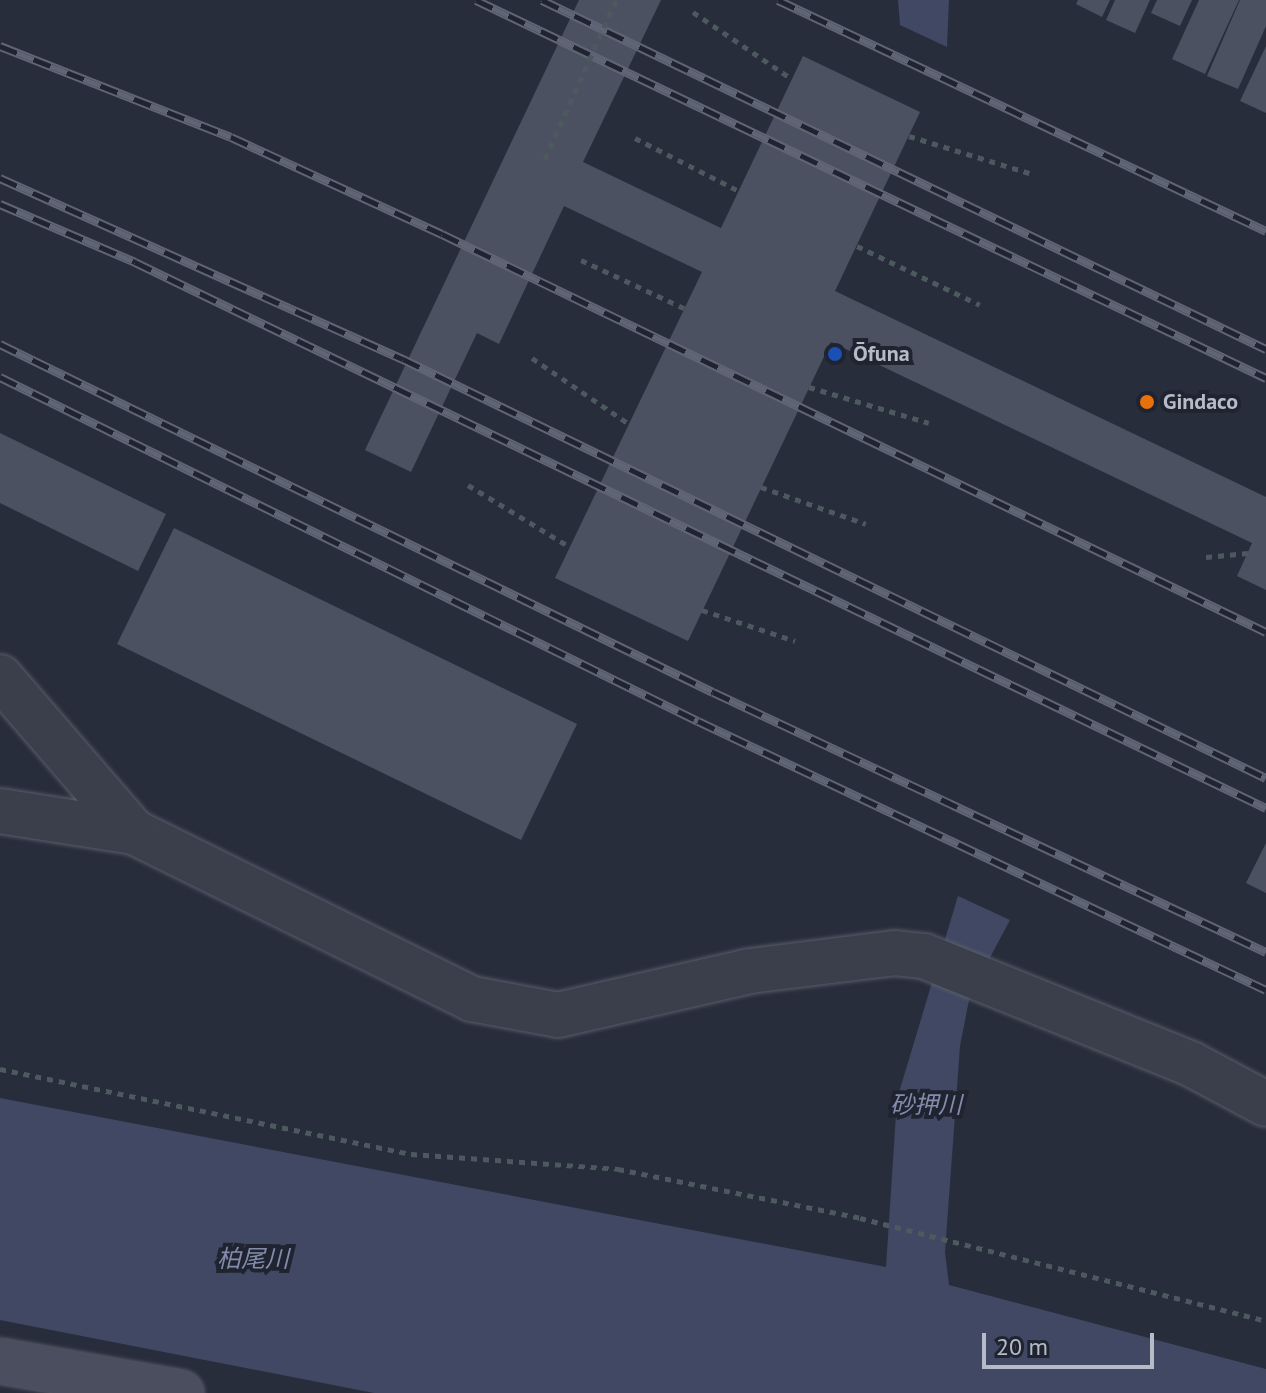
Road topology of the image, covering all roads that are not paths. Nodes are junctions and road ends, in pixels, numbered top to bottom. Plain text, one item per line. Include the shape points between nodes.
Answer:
1 (0, 677) edge
2 (0, 811) edge
3 (134, 832) junction
4 (1266, 1104) edge
5 (0, 1361) edge
6 (181, 1393) edge

1 - 3 street
2 - 3 street
3 - 4 street via 472,999 515,1010 558,1015 750,971 894,953 924,956 1191,1064
5 - 6 main road

